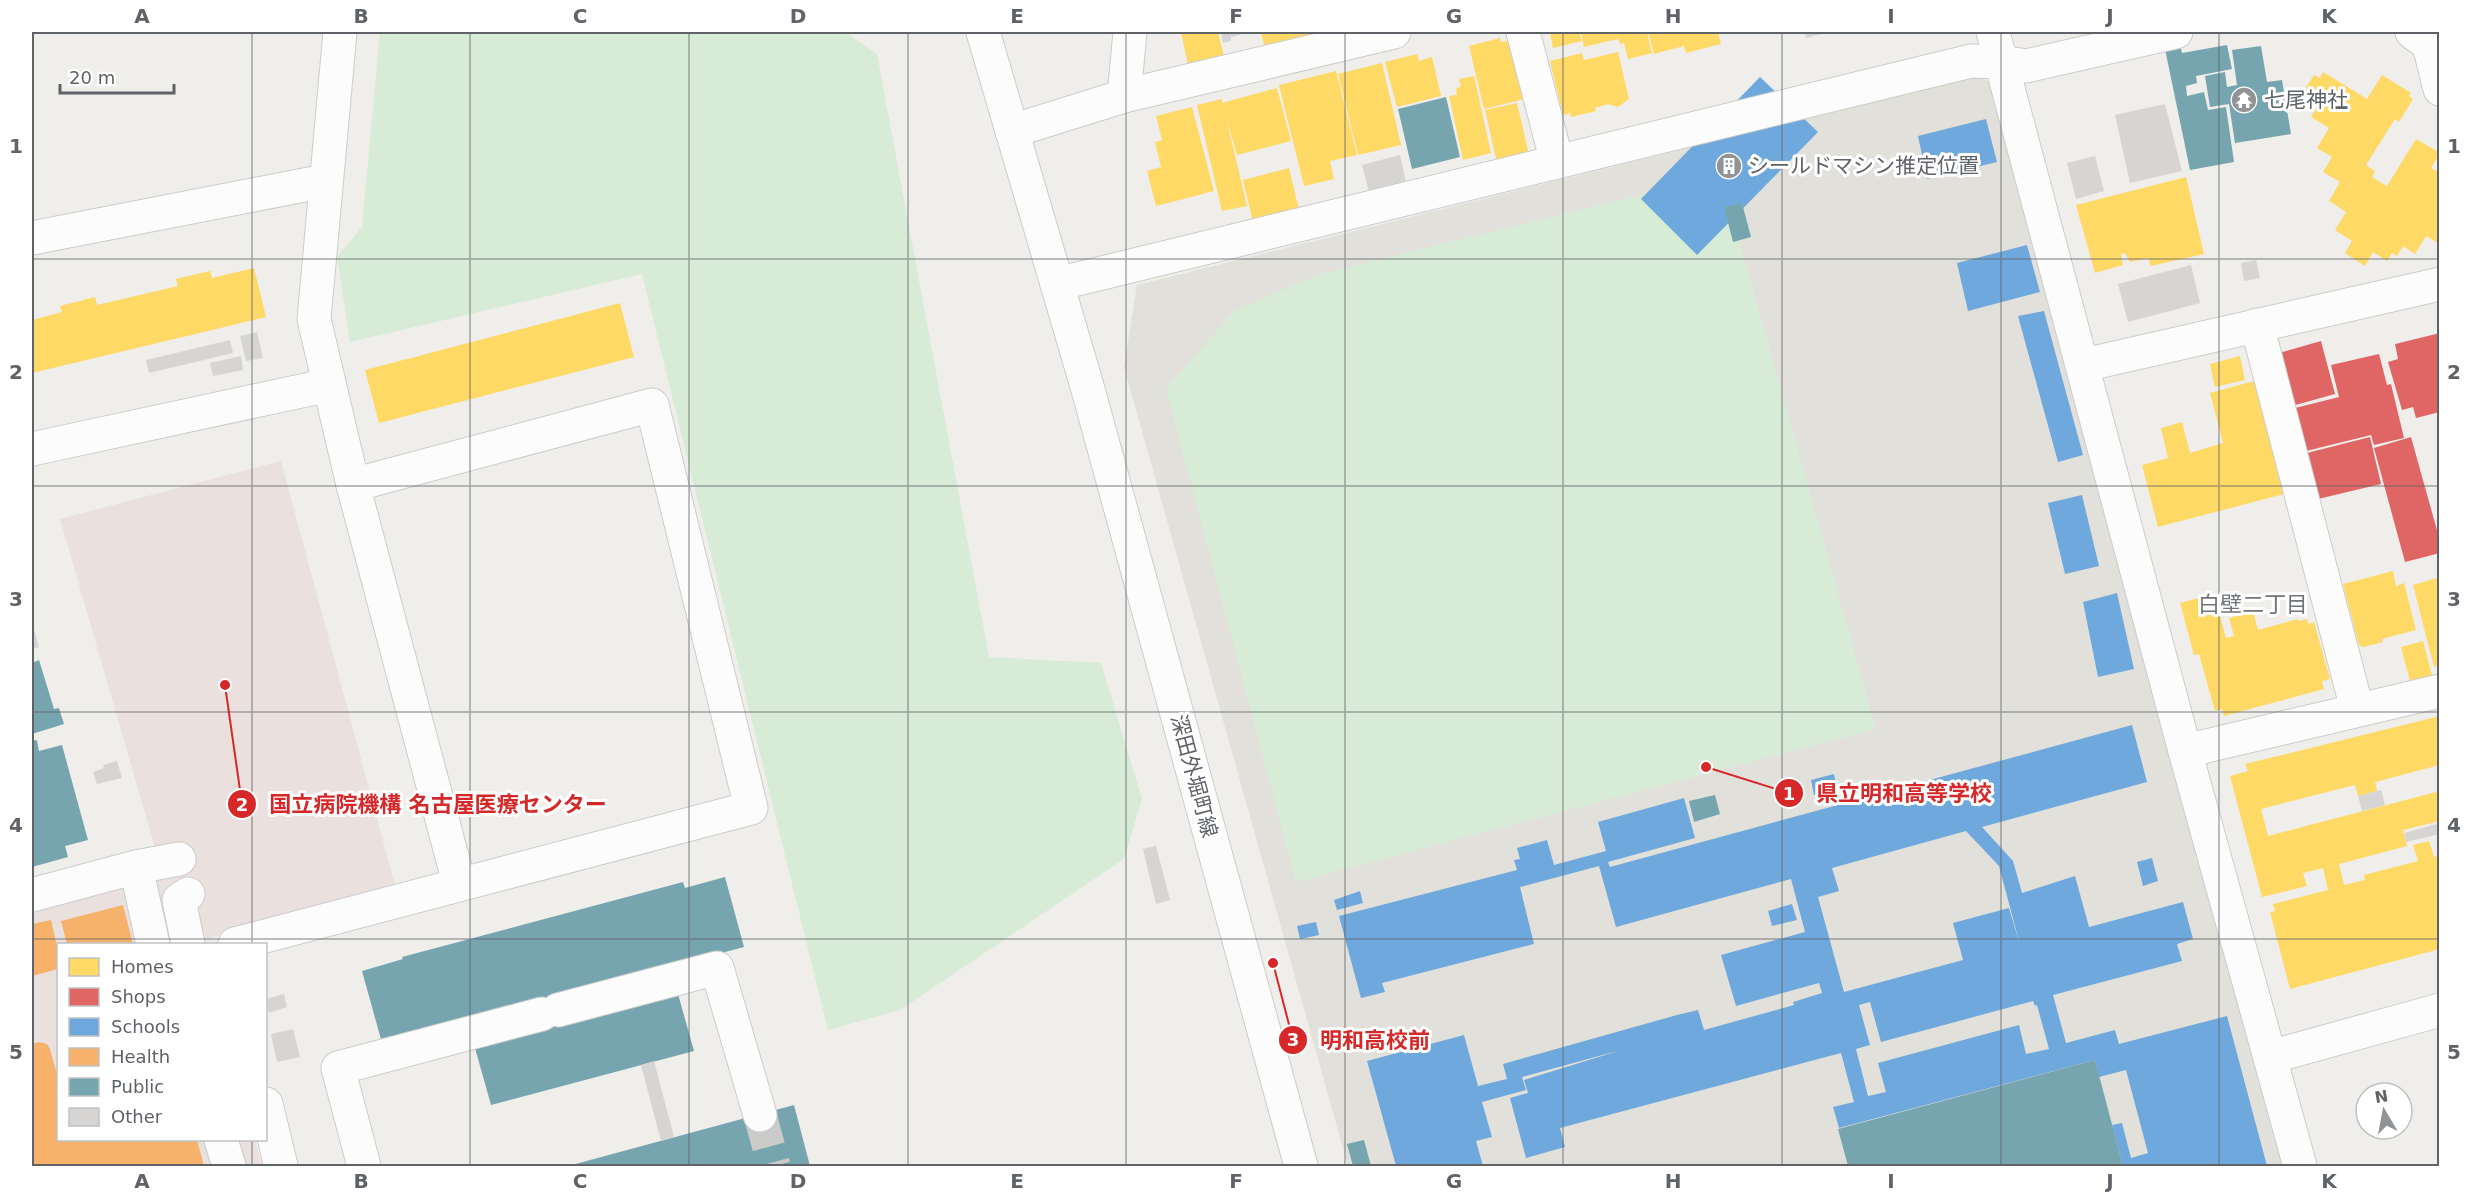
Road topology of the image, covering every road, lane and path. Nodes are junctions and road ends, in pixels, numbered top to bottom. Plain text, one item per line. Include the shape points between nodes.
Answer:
1 (339, 32) edge
2 (983, 32) edge
3 (1130, 32) edge
4 (1394, 32) edge
5 (1523, 32) edge
6 (2176, 32) edge
7 (2412, 32) edge
8 (1998, 46) edge
9 (2439, 89) edge
10 (1124, 96) junction
11 (1012, 131) junction
12 (1557, 162) junction
13 (325, 181) junction
14 (32, 238) edge
15 (2439, 284) edge
16 (1057, 285) junction
17 (2257, 325) junction
18 (2084, 365) junction
19 (329, 385) junction
20 (32, 449) edge
21 (353, 485) junction
22 (2439, 691) edge
23 (2357, 709) junction
24 (2185, 751) junction
25 (179, 859) dead end
26 (136, 867) junction
27 (459, 884) junction
28 (188, 894) dead end
29 (32, 895) edge
30 (153, 943) edge
31 (188, 943) edge
32 (242, 943) edge
33 (2439, 1010) edge
34 (2270, 1057) junction
35 (267, 1108) edge
36 (760, 1115) tunnel mouth
37 (221, 1141) edge
38 (229, 1167) edge
39 (281, 1167) edge
40 (364, 1167) edge
41 (1301, 1167) edge
42 (2300, 1167) edge

1 - 13 street
2 - 11 street, 深田外堀町線
3 - 10 street
4 - 10 street
5 - 12 street
6 - 8 street via 2026,66
7 - 9 street via 2429,45
8 - 12 street via 1971,61
8 - 18 street
10 - 11 street
11 - 16 street, 深田外堀町線
12 - 16 street
13 - 14 street
13 - 19 street via 314,319
15 - 17 street
16 - 41 street, 深田外堀町線
17 - 18 street
17 - 23 street
18 - 24 street
19 - 20 street
19 - 21 street
21 - 27 street
21 - 27 street via 652,405 751,808
22 - 23 street
23 - 24 street
24 - 34 street
25 - 26 street
26 - 29 street
26 - 30 street
27 - 32 street
28 - 31 street via 179,900
33 - 34 street
34 - 42 street
35 - 39 street
36 - 40 street via 717,968 338,1068
37 - 38 street

